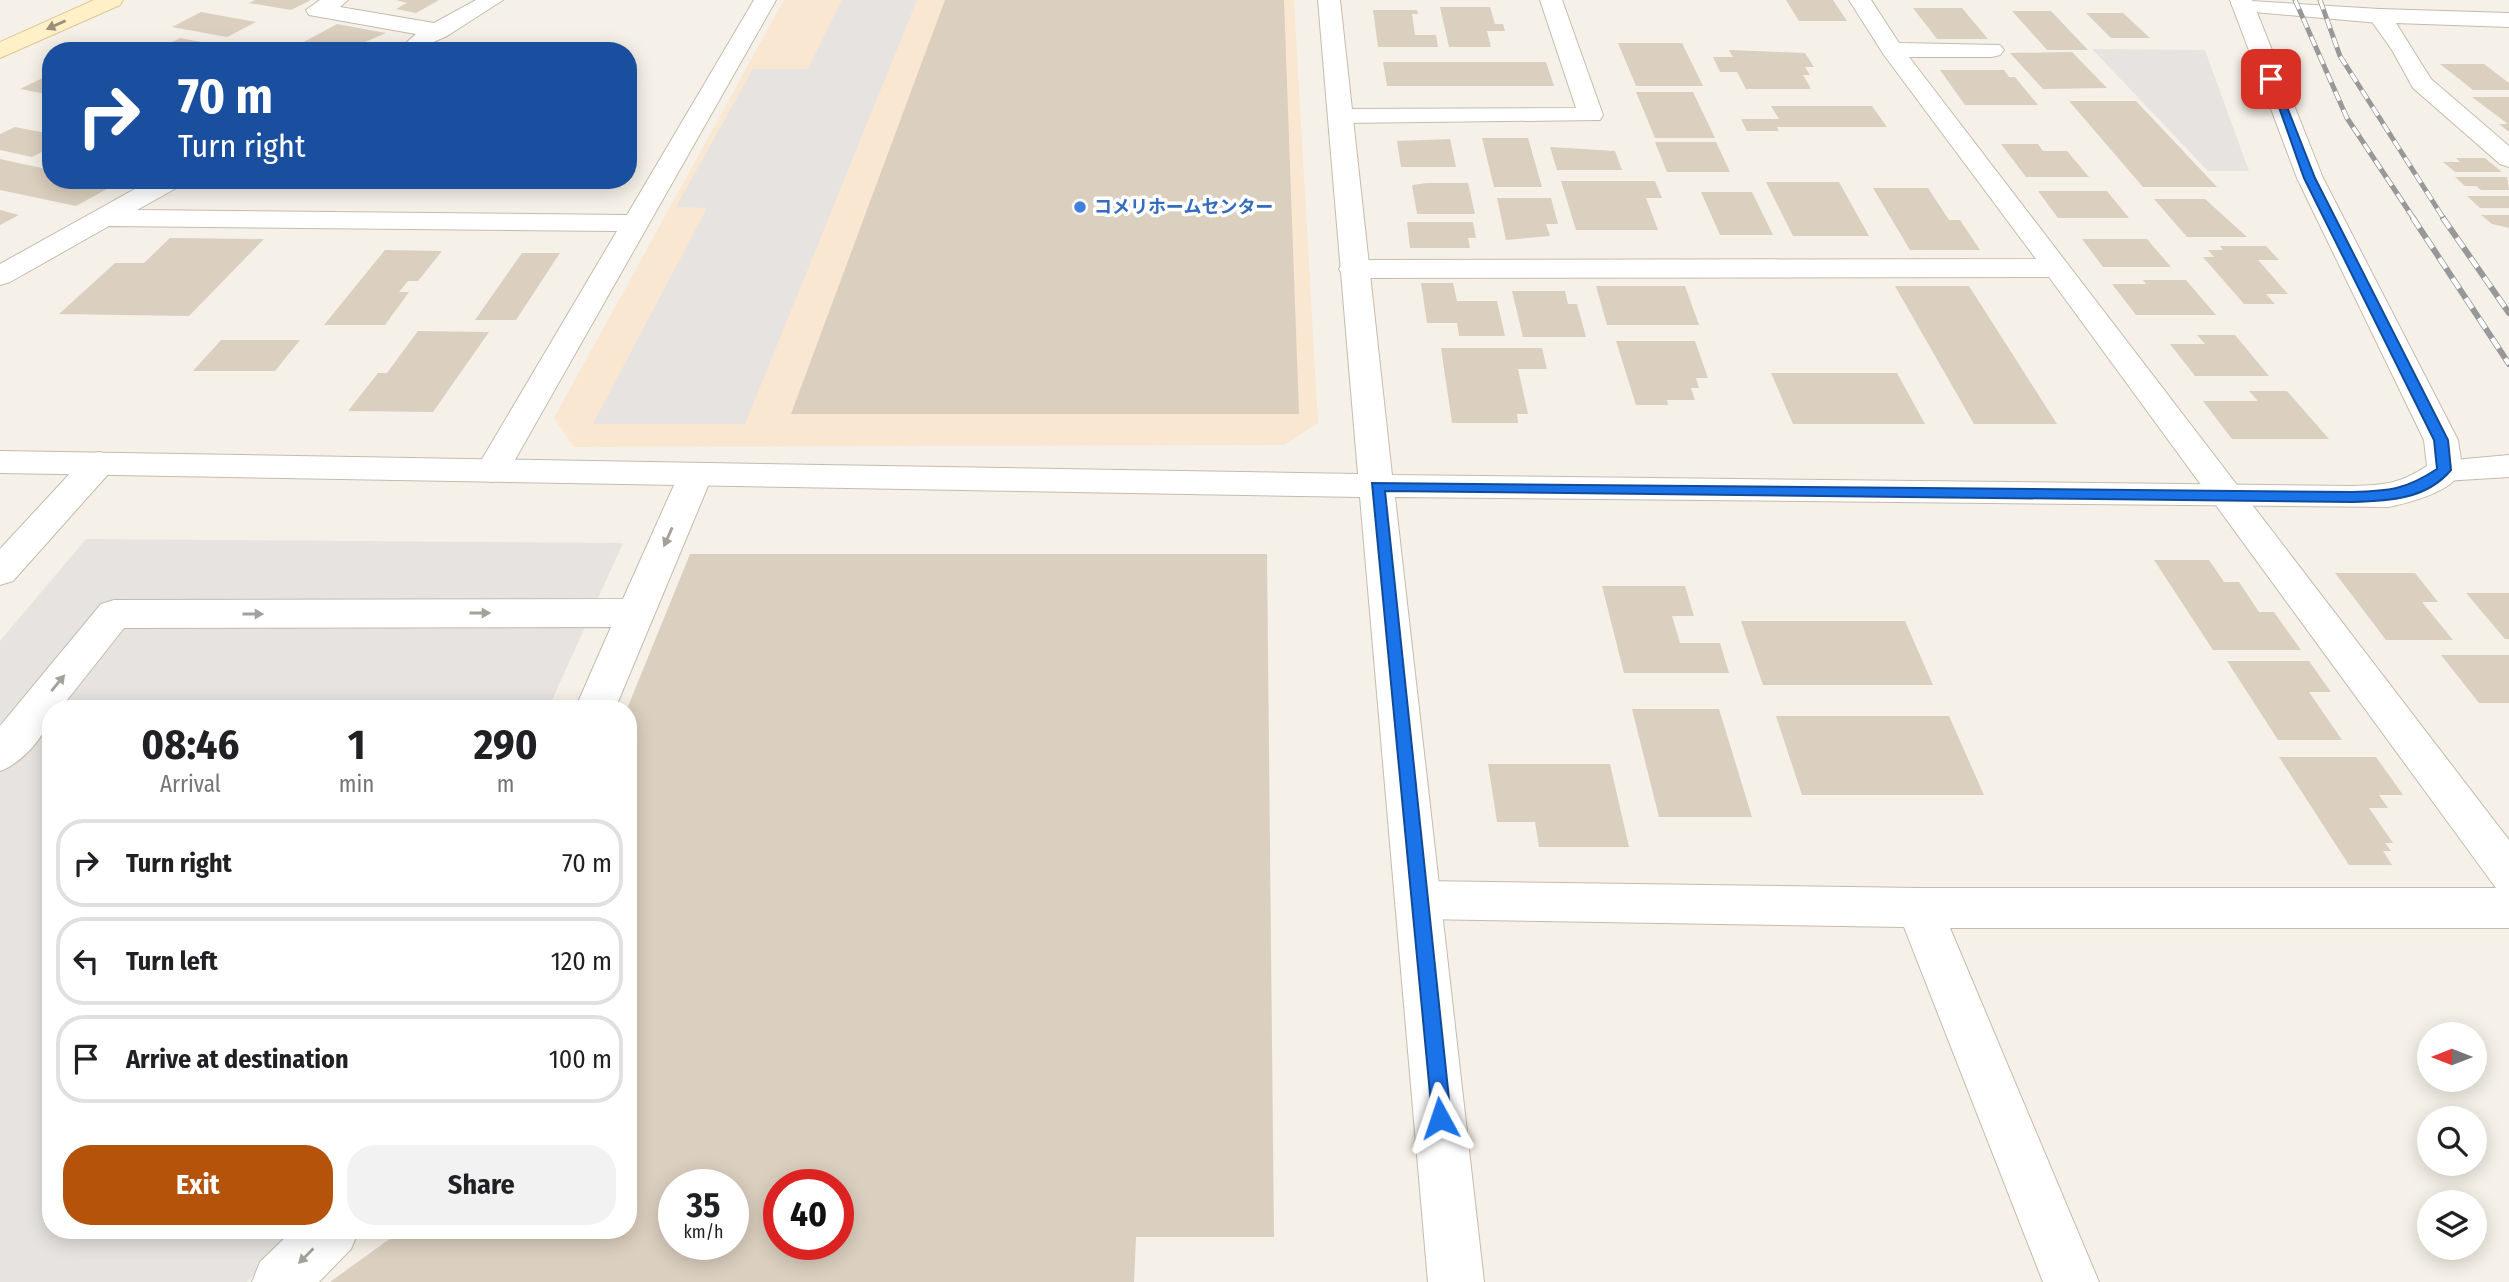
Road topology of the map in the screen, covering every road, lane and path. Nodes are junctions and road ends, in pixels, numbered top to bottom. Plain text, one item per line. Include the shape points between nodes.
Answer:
1 (112, 0) edge
2 (337, 0) edge
3 (492, 0) edge
4 (765, 0) edge
5 (1329, 0) edge
6 (1551, 0) edge
7 (1860, 0) edge
8 (2242, 2) edge
9 (2379, 16) junction
10 (2509, 20) edge
11 (439, 31) junction
12 (419, 42) edge
13 (1892, 50) junction
14 (1992, 50) dead end
15 (0, 51) edge
16 (1342, 116) junction
17 (2509, 159) edge
18 (155, 189) edge
19 (104, 218) junction
20 (635, 223) junction
21 (2058, 268) junction
22 (1353, 269) junction
23 (0, 276) edge
24 (0, 462) edge
25 (99, 463) junction
26 (2509, 466) edge
27 (2444, 470) junction
28 (492, 471) junction
29 (696, 474) junction
30 (1377, 486) junction
31 (2230, 496) junction
32 (0, 572) edge
33 (634, 613) junction
34 (44, 700) edge
35 (599, 700) edge
36 (42, 703) edge
37 (0, 755) edge
38 (2509, 874) edge
39 (1420, 900) junction
40 (1919, 908) junction
41 (2509, 908) edge
42 (323, 1239) edge
43 (280, 1282) edge
44 (1456, 1282) edge
45 (2071, 1282) edge

1 -> 15 main road
2 - 11 street via 317,10
3 - 11 street
4 - 20 street
5 - 16 street
6 - 16 street via 1591,115
7 - 13 street
8 - 9 street
8 - 27 street via 2310,178 2441,440
9 - 10 street
9 - 17 street via 2421,83
11 - 12 street
13 - 14 street
13 - 21 street
16 - 22 street
18 - 19 street
19 - 20 street
19 - 23 street
20 - 28 street
21 - 22 street
21 - 31 street
22 - 30 street
24 - 25 street
25 - 28 street
25 - 32 street
26 - 27 street
27 - 31 street via 2416,489 2389,496
28 - 29 street
29 - 30 street
29 -> 33 street
30 - 31 street
30 - 39 street
31 - 38 street
34 -> 33 street via 114,614
33 - 35 street
37 -> 36 street
39 - 40 street
39 - 44 street
40 - 41 street
40 - 45 street
42 -> 43 street

